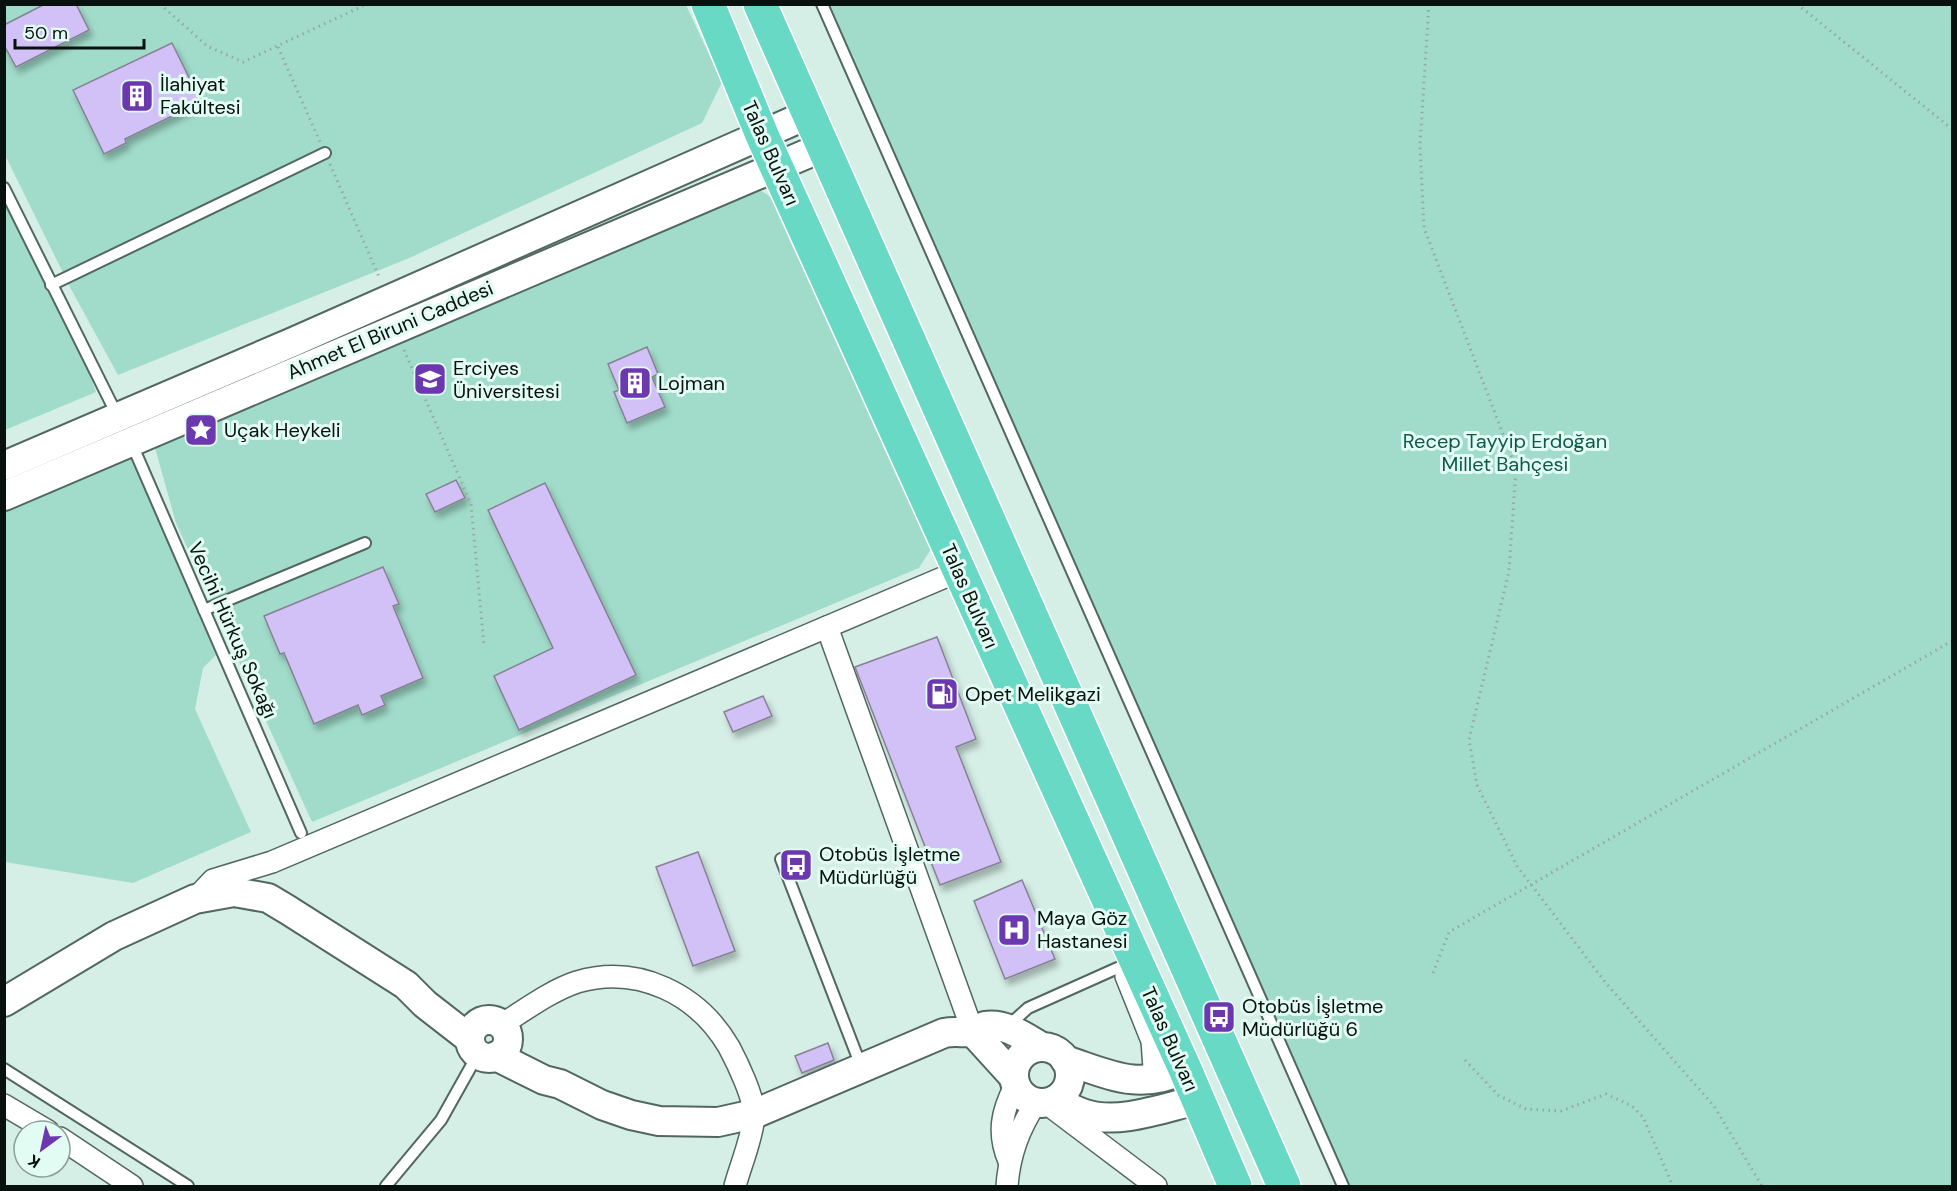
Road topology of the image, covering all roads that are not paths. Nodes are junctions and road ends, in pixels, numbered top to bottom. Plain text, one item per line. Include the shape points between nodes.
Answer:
1 (708, 4) edge
2 (759, 4) edge
3 (780, 4) edge
4 (822, 4) edge
5 (809, 114) junction
6 (762, 135) junction
7 (823, 147) junction
8 (325, 153) road end
9 (776, 167) junction
10 (4, 188) edge
11 (51, 285) junction
12 (225, 386) junction
13 (125, 430) junction
14 (4, 466) edge
15 (4, 496) edge
16 (365, 543) dead end
17 (959, 571) junction
18 (204, 610) junction
19 (827, 627) junction
20 (1073, 825) junction
21 (301, 832) dead end
22 (781, 859) dead end
23 (195, 899) junction
24 (1122, 966) junction
25 (4, 1002) edge
26 (1006, 1028) junction
27 (973, 1032) junction
28 (489, 1039) junction
29 (1054, 1054) junction
30 (4, 1069) edge
31 (862, 1069) junction
32 (1185, 1069) junction
33 (1155, 1081) junction
34 (1033, 1094) junction
35 (1197, 1100) junction
36 (4, 1105) edge
37 (754, 1114) junction
38 (1119, 1116) junction
39 (28, 1119) edge
40 (72, 1146) edge
41 (1119, 1157) junction
42 (132, 1186) edge
43 (188, 1186) edge
44 (386, 1186) edge
45 (735, 1186) edge
46 (1007, 1186) edge
47 (1156, 1186) edge
48 (1235, 1186) edge
49 (1284, 1186) edge
50 (1303, 1186) edge
51 (1343, 1186) edge

1 - 6 main road, Talas Bulvarı
2 - 5 main road
3 - 50 main road
4 - 51 lane
5 - 6 street, Ahmet El Biruni Caddesi
5 - 7 main road
6 - 9 main road, Talas Bulvarı
6 - 12 street, Ahmet El Biruni Caddesi via 389,300
7 - 9 street, Ahmet El Biruni Caddesi
7 - 49 main road
8 - 11 lane
9 - 12 street, Ahmet El Biruni Caddesi via 394,328
9 - 17 main road, Talas Bulvarı
10 - 11 lane, Vecihi Hürkuş Sokağı
11 - 13 lane, Vecihi Hürkuş Sokağı
12 - 13 street, Ahmet El Biruni Caddesi
13 - 14 street, Ahmet El Biruni Caddesi
13 - 15 street, Ahmet El Biruni Caddesi
13 - 18 lane, Vecihi Hürkuş Sokağı
16 - 18 lane
17 - 19 street
17 - 20 main road, Talas Bulvarı
18 - 21 lane, Vecihi Hürkuş Sokağı
19 - 23 street via 283,857 213,880
19 - 27 street
20 - 24 street
20 - 32 main road, Talas Bulvarı
22 - 31 lane
23 - 25 street via 114,936
23 - 28 street via 234,892 268,898 406,985 433,994
24 - 26 lane via 1028,1008
24 - 33 street via 1152,1041
26 - 27 street via 983,1026
26 - 29 street
27 - 31 street via 944,1033
27 - 34 street
28 - 37 street via 549,1071 560,1084 602,1105 659,1121 718,1122
28 - 37 street via 558,990 575,983 612,977 651,982 696,1006 721,1033 742,1073
28 - 44 lane via 441,1120
29 - 33 street via 1123,1080
29 - 34 street via 1070,1078 1068,1087
29 - 34 street via 1033,1049 1019,1059
30 - 43 lane
31 - 37 street
32 - 33 street
32 - 35 main road, Talas Bulvarı
34 - 38 street via 1086,1114
34 - 41 street
34 - 46 street via 1017,1149 1009,1161
35 - 38 street
35 - 48 main road, Talas Bulvarı
36 - 39 street
37 - 45 street
38 - 41 street
40 - 42 street
41 - 47 street

